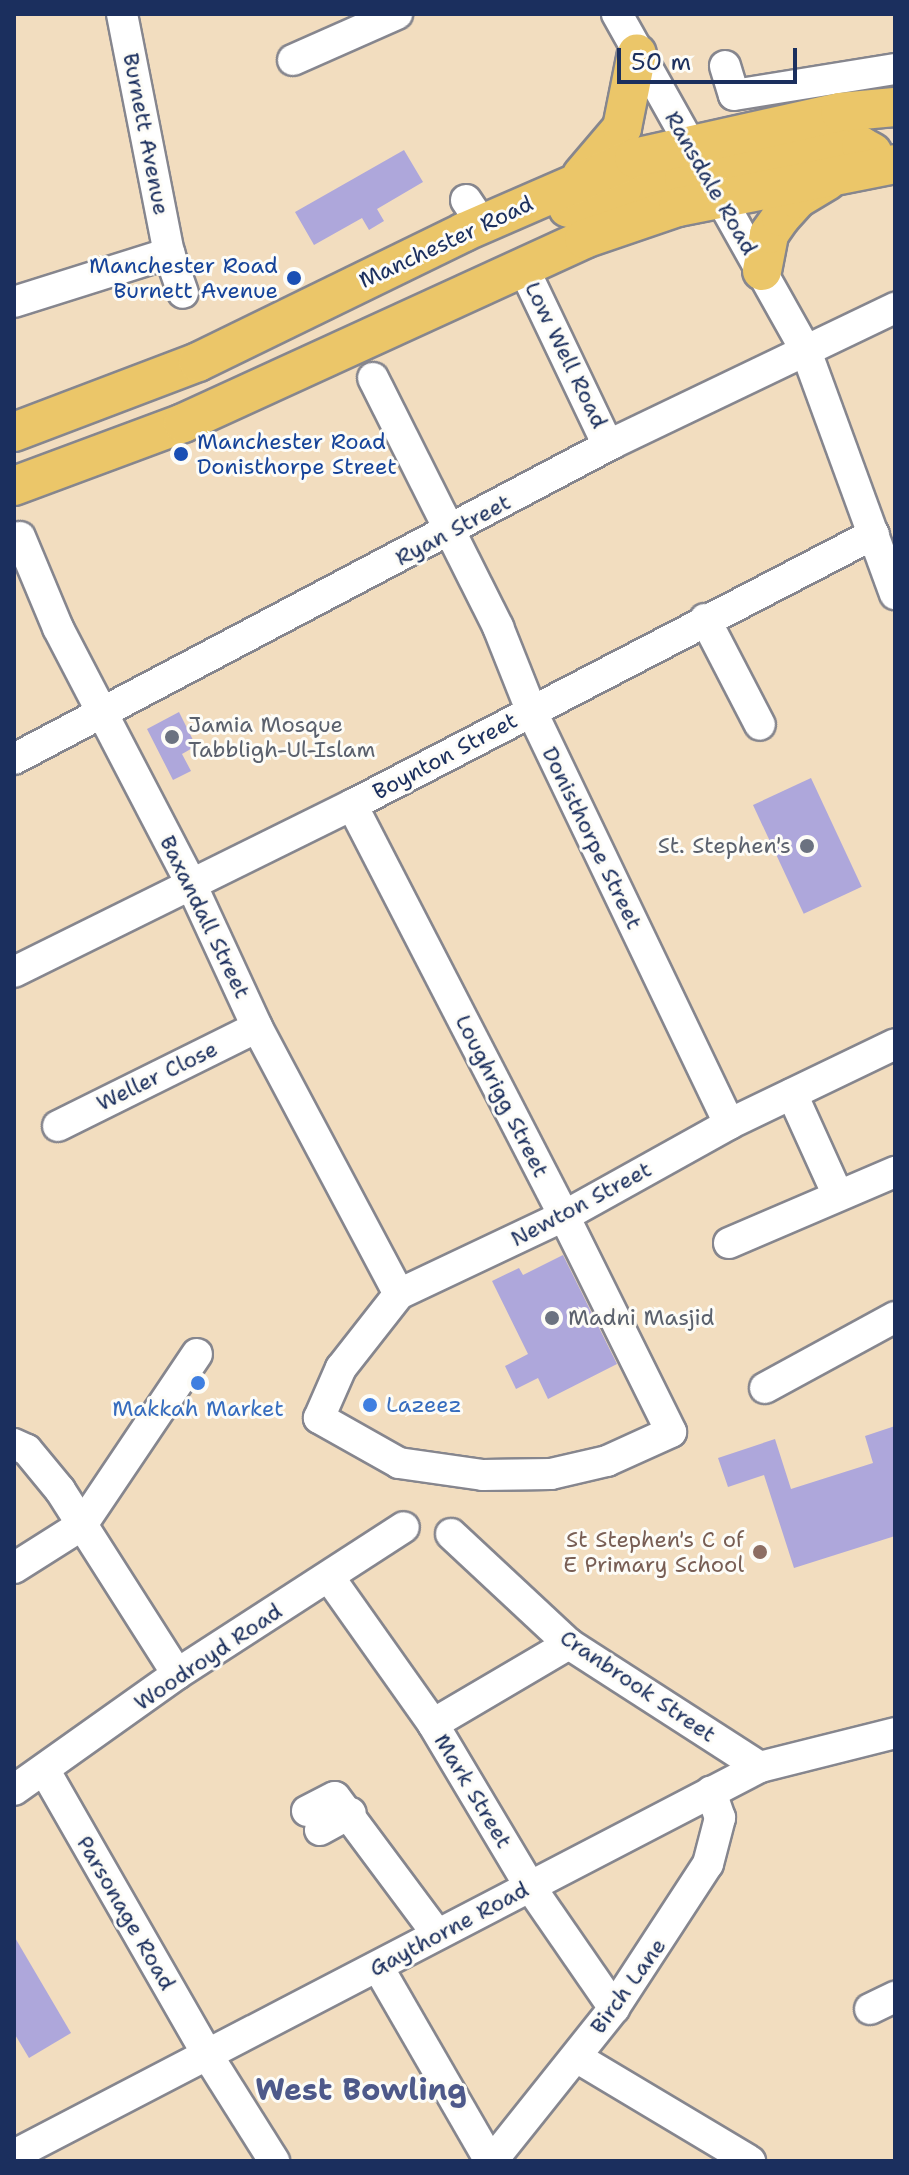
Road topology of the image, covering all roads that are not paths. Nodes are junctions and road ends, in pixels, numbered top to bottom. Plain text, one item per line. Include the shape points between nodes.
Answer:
1 (122, 14) edge
2 (397, 14) edge
3 (617, 14) edge
4 (637, 53) junction
5 (293, 60) dead end
6 (725, 66) dead end
7 (895, 69) edge
8 (895, 107) edge
9 (689, 144) junction
10 (895, 163) edge
11 (840, 173) junction
12 (574, 183) junction
13 (721, 198) junction
14 (517, 209) junction
15 (169, 253) junction
16 (522, 265) junction
17 (762, 271) junction
18 (183, 293) dead end
19 (14, 302) edge
20 (895, 308) edge
21 (806, 351) junction
22 (373, 378) dead end
23 (14, 432) edge
24 (613, 443) junction
25 (14, 486) edge
26 (451, 532) junction
27 (874, 534) junction
28 (20, 537) dead end
29 (895, 594) edge
30 (705, 619) junction
31 (531, 710) junction
32 (103, 712) junction
33 (760, 725) dead end
34 (14, 759) edge
35 (352, 805) junction
36 (191, 884) junction
37 (14, 972) edge
38 (257, 1027) junction
39 (895, 1044) edge
40 (792, 1094) junction
41 (729, 1124) junction
42 (58, 1126) dead end
43 (895, 1172) edge
44 (837, 1193) junction
45 (564, 1216) junction
46 (729, 1243) dead end
47 (399, 1294) junction
48 (895, 1317) edge
49 (197, 1354) dead end
50 (765, 1388) dead end
51 (319, 1418) joint
52 (14, 1444) edge
53 (82, 1525) junction
54 (404, 1527) dead end
55 (451, 1534) dead end
56 (14, 1568) edge
57 (329, 1577) junction
58 (569, 1644) junction
59 (177, 1674) junction
60 (433, 1724) junction
61 (895, 1733) edge
62 (760, 1767) junction
63 (45, 1771) junction
64 (14, 1790) edge
65 (711, 1792) junction
66 (314, 1820) dead end
67 (529, 1885) junction
68 (437, 1934) junction
69 (378, 1967) junction
70 (614, 2008) junction
71 (208, 2056) junction
72 (576, 2057) junction
73 (14, 2155) edge
74 (274, 2161) edge
75 (491, 2161) edge
76 (750, 2161) edge

1 - 15 street, Burnett Avenue
2 - 5 street
3 - 4 street, Ransdale Road
4 - 9 street, Ransdale Road
4 - 12 main road via 622,128
6 - 7 street via 734,95
8 - 9 main road, Manchester Road via 840,112
9 - 10 main road via 730,160 861,146
9 - 12 main road, Manchester Road via 646,154
9 - 13 street, Ransdale Road
10 - 11 main road
11 - 13 main road
11 - 17 main road via 791,205 769,234
12 - 14 main road, Manchester Road
13 - 14 main road via 684,178 575,208
13 - 16 main road via 646,217
13 - 17 street, Ransdale Road
14 - 23 main road, Manchester Road via 474,212 183,368
15 - 18 street, Burnett Avenue
15 - 19 street
16 - 24 street, Low Well Road via 603,435
16 - 25 main road via 183,423
17 - 21 street, Ransdale Road
20 - 21 street, Ryan Street
21 - 24 street, Ryan Street
21 - 27 street, Ransdale Road
22 - 26 street, Donisthorpe Street
24 - 26 street, Ryan Street
26 - 31 street, Donisthorpe Street
26 - 32 street, Ryan Street
27 - 29 street, Ransdale Road
27 - 30 street, Boynton Street
28 - 32 street, Baxandall Street via 58,628
30 - 31 street, Boynton Street
30 - 33 street
31 - 35 street, Boynton Street
31 - 41 street, Donisthorpe Street
32 - 34 street, Ryan Street
32 - 36 street, Baxandall Street
35 - 36 street, Boynton Street
35 - 45 street, Loughrigg Street
36 - 37 street, Boynton Street
36 - 38 street, Baxandall Street
38 - 42 street, Weller Close
38 - 47 street, Baxandall Street
39 - 40 street, Newton Street
40 - 41 street, Newton Street
40 - 44 street
41 - 45 street, Newton Street
43 - 44 street
44 - 46 street
45 - 47 street, Newton Street
45 - 51 street, Loughrigg Street via 671,1432 607,1461 551,1474 483,1475 399,1463
47 - 51 street, Newton Street via 341,1368
48 - 50 street via 801,1383
49 - 53 street via 165,1377
52 - 53 street via 27,1450
53 - 56 street
53 - 59 street
54 - 57 street, Woodroyd Road
55 - 58 street, Cranbrook Street
57 - 59 street, Woodroyd Road
57 - 60 street, Mark Street
58 - 60 street
58 - 62 street, Cranbrook Street
59 - 63 street, Woodroyd Road
60 - 67 street, Mark Street
61 - 62 street, Gaythorne Road
62 - 65 street, Gaythorne Road
63 - 64 street, Woodroyd Road
63 - 71 street, Parsonage Road
65 - 67 street, Gaythorne Road
65 - 70 street, Birch Lane via 720,1818 708,1864
66 - 68 street via 343,1805
67 - 68 street, Gaythorne Road
67 - 70 street, Mark Street
68 - 69 street, Gaythorne Road
69 - 71 street, Gaythorne Road
69 - 75 street
70 - 72 street, Birch Lane
71 - 73 street, Gaythorne Road
71 - 74 street, Parsonage Road
72 - 75 street, Birch Lane
72 - 76 street

